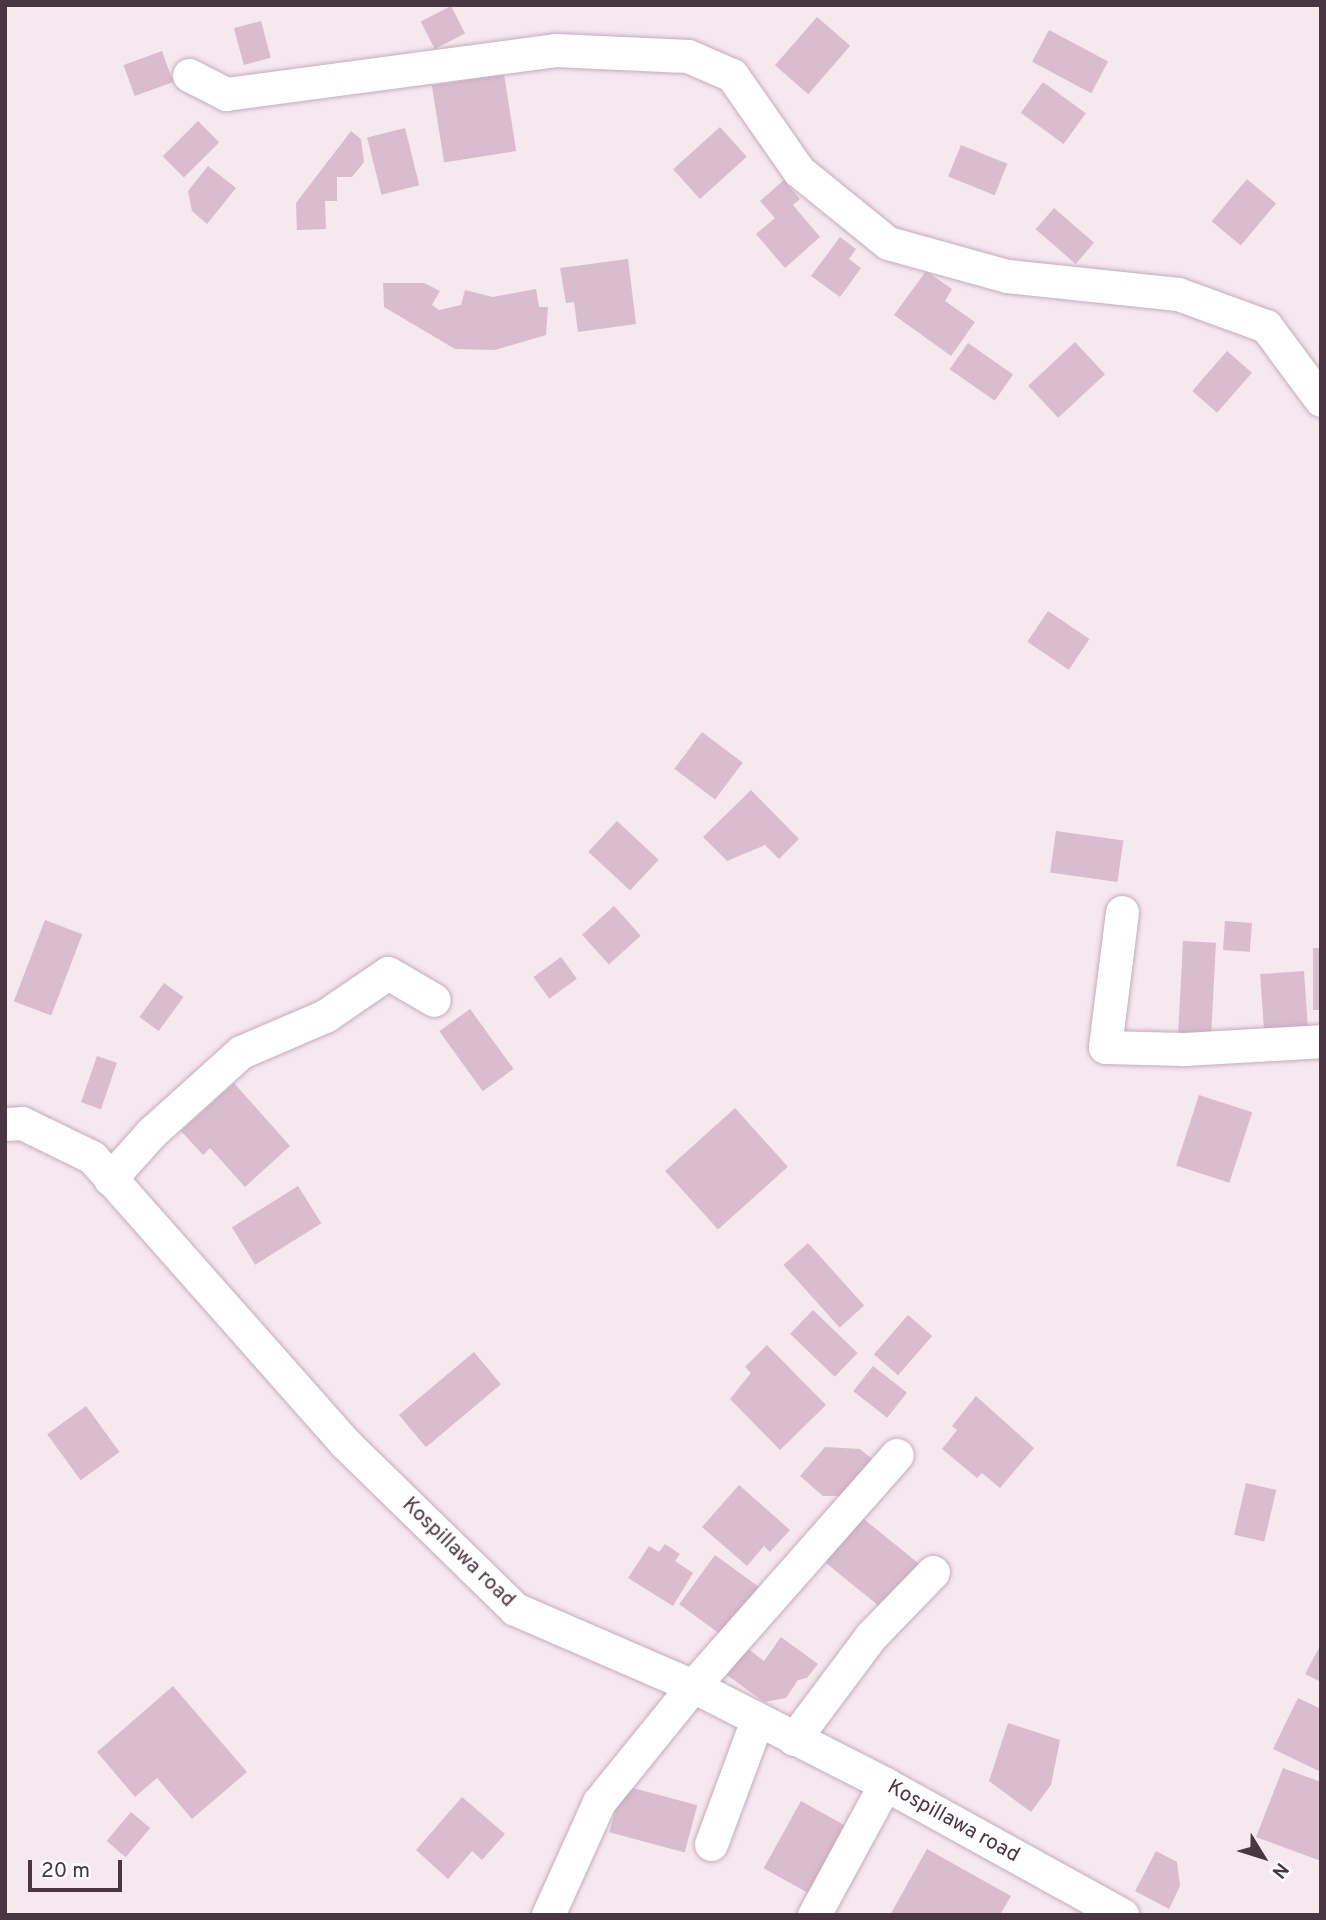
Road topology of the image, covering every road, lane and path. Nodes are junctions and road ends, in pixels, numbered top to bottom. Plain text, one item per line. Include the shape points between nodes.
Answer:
1 (189, 75) dead end
2 (1321, 400) edge
3 (1122, 912) dead end
4 (434, 1000) dead end
5 (1321, 1041) edge
6 (5, 1124) edge
7 (110, 1179) junction
8 (897, 1455) dead end
9 (933, 1572) dead end
10 (693, 1686) junction
11 (757, 1720) junction
12 (794, 1739) junction
13 (885, 1784) junction
14 (711, 1844) dead end
15 (548, 1915) edge
16 (814, 1915) edge
17 (1122, 1915) edge

1 - 2 street via 226,94 555,50 688,56 732,75 799,171 888,243 1007,276 1178,294 1265,326
3 - 5 street via 1105,1047 1184,1049
4 - 7 street via 388,973 325,1016 241,1052 151,1133
6 - 7 street, Kospillawa road via 22,1124 92,1157
7 - 10 street, Kospillawa road via 345,1444 515,1609
8 - 10 street
9 - 12 street via 871,1636
10 - 11 street, Kospillawa road
10 - 15 street via 599,1802
11 - 12 street, Kospillawa road
11 - 14 street
12 - 13 street, Kospillawa road
13 - 16 street
13 - 17 street, Kospillawa road

